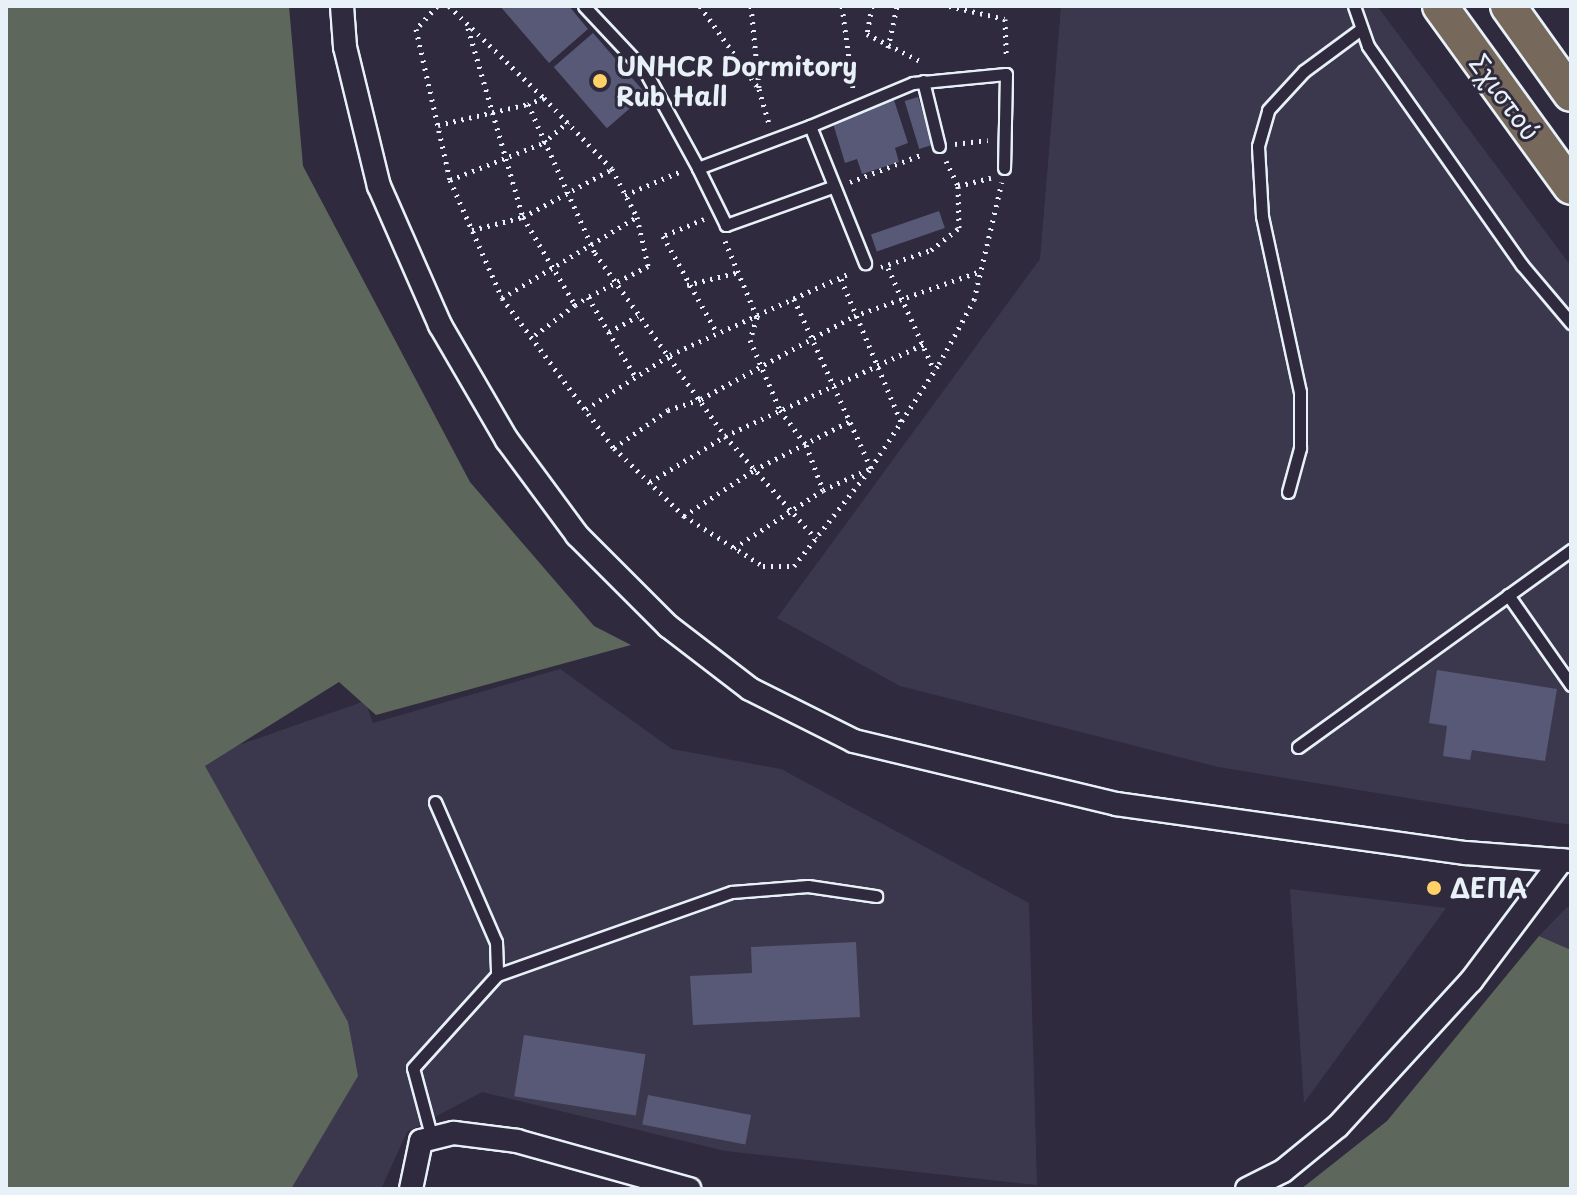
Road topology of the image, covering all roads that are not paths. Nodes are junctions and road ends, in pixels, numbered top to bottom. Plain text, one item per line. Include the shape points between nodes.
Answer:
1 (342, 6) edge
2 (584, 6) edge
3 (1354, 6) edge
4 (1440, 6) edge
5 (1508, 6) edge
6 (1361, 29) junction
7 (923, 81) junction
8 (1571, 94) edge
9 (810, 126) junction
10 (939, 146) road end
11 (694, 168) junction
12 (1004, 168) road end
13 (832, 187) junction
14 (1571, 187) edge
15 (865, 263) road end
16 (1571, 323) edge
17 (1288, 492) dead end
18 (1571, 550) edge
19 (1508, 595) junction
20 (1571, 685) edge
21 (1298, 747) dead end
22 (435, 802) dead end
23 (1567, 861) edge
24 (876, 896) dead end
25 (497, 975) junction
26 (431, 1135) junction
27 (411, 1189) edge
28 (689, 1189) edge
29 (1247, 1189) edge

1 - 23 street via 345,47 379,186 440,325 507,440 577,535 668,626 750,689 854,741 1087,798 1466,853
2 - 11 lane via 645,71
3 - 6 lane
4 - 14 main road, Σχιστού
5 - 8 main road
6 - 16 lane via 1522,265
6 - 17 lane via 1304,71 1268,110 1258,146 1262,216 1300,392 1300,448
7 - 9 lane via 855,103
7 - 10 lane
7 - 12 lane via 1006,74
9 - 11 lane
9 - 13 lane
11 - 13 lane via 726,225
13 - 15 lane
18 - 19 lane
19 - 20 lane
19 - 21 lane
22 - 25 lane via 496,942
23 - 29 street via 1471,981 1338,1126 1283,1171
24 - 25 lane via 808,886 732,892
25 - 26 lane via 413,1068
26 - 27 street via 421,1141
26 - 28 street via 517,1141

